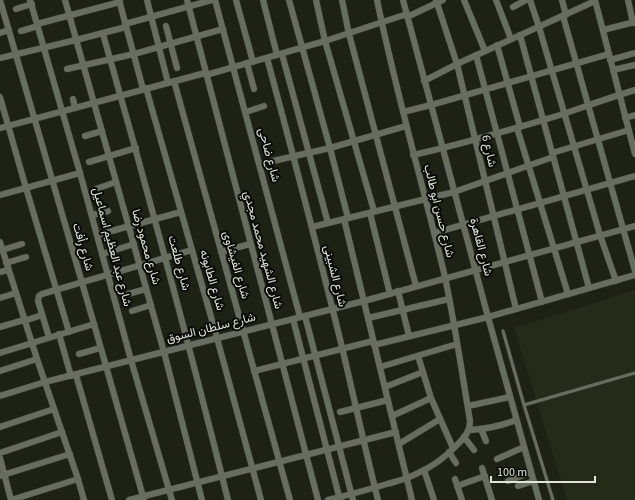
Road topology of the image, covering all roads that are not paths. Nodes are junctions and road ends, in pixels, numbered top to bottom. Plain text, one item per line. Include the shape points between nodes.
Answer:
1 (0, 0) edge
2 (65, 0) edge
3 (147, 0) edge
4 (212, 0) edge
5 (215, 0) edge
6 (236, 0) edge
7 (263, 0) edge
8 (289, 0) edge
9 (316, 0) edge
10 (342, 0) edge
11 (377, 0) edge
12 (403, 0) edge
13 (443, 0) edge
14 (464, 0) edge
15 (496, 0) edge
16 (526, 0) edge
17 (530, 0) edge
18 (562, 0) edge
19 (628, 0) edge
20 (119, 1) edge
21 (436, 1) edge
22 (595, 1) edge
23 (31, 2) edge
24 (187, 3) edge
25 (513, 7) dead end
26 (16, 9) dead end
27 (1, 10) edge
28 (69, 15) junction
29 (564, 15) junction
30 (407, 16) junction
31 (151, 17) junction
32 (381, 23) junction
33 (634, 23) edge
34 (38, 25) junction
35 (126, 26) junction
36 (166, 26) dead end
37 (539, 26) junction
38 (223, 29) junction
39 (8, 30) junction
40 (603, 30) junction
41 (21, 31) dead end
42 (0, 33) edge
43 (103, 34) junction
44 (349, 34) junction
45 (520, 35) junction
46 (196, 36) junction
47 (512, 39) junction
48 (76, 40) junction
49 (326, 41) junction
50 (171, 43) junction
51 (498, 45) junction
52 (159, 47) junction
53 (44, 48) junction
54 (302, 48) junction
55 (485, 51) junction
56 (635, 53) edge
57 (134, 54) junction
58 (280, 54) junction
59 (16, 55) junction
60 (476, 55) junction
61 (610, 57) junction
62 (0, 58) edge
63 (267, 58) junction
64 (111, 59) junction
65 (250, 63) junction
66 (576, 63) junction
67 (457, 64) junction
68 (635, 65) edge
69 (84, 66) junction
70 (233, 67) junction
71 (177, 68) dead end
72 (67, 69) dead end
73 (552, 70) junction
74 (613, 70) junction
75 (206, 74) junction
76 (531, 76) junction
77 (424, 81) junction
78 (171, 82) junction
79 (508, 83) junction
80 (145, 89) junction
81 (254, 89) dead end
82 (485, 90) junction
83 (635, 90) edge
84 (121, 95) junction
85 (619, 95) junction
86 (465, 96) junction
87 (0, 97) edge
88 (73, 99) dead end
89 (94, 103) junction
90 (588, 105) junction
91 (264, 106) dead end
92 (431, 106) junction
93 (75, 108) junction
94 (62, 111) junction
95 (246, 112) junction
96 (403, 112) junction
97 (564, 113) junction
98 (635, 115) edge
99 (625, 118) junction
100 (34, 119) junction
101 (543, 120) junction
102 (9, 126) junction
103 (406, 126) junction
104 (519, 127) junction
105 (0, 128) edge
106 (628, 130) junction
107 (102, 131) junction
108 (497, 134) junction
109 (376, 135) junction
110 (85, 136) dead end
111 (597, 139) junction
112 (475, 140) junction
113 (354, 142) junction
114 (574, 147) junction
115 (136, 148) junction
116 (330, 148) junction
117 (443, 149) junction
118 (309, 153) junction
119 (635, 153) edge
120 (413, 155) junction
121 (553, 155) junction
122 (109, 156) junction
123 (293, 157) junction
124 (89, 162) dead end
125 (260, 164) junction
126 (529, 165) junction
127 (80, 173) junction
128 (507, 173) junction
129 (635, 176) edge
130 (52, 180) junction
131 (485, 181) junction
132 (116, 182) junction
133 (610, 184) junction
134 (0, 187) edge
135 (26, 188) junction
136 (96, 189) dead end
137 (587, 190) junction
138 (454, 192) junction
139 (1, 194) edge
140 (564, 197) junction
141 (425, 199) junction
142 (540, 204) junction
143 (395, 206) junction
144 (517, 210) junction
145 (108, 211) dead end
146 (181, 212) junction
147 (372, 212) junction
148 (92, 215) junction
149 (493, 217) junction
150 (155, 219) junction
151 (346, 219) junction
152 (328, 223) junction
153 (464, 225) junction
154 (129, 226) junction
155 (635, 226) edge
156 (312, 227) junction
157 (622, 229) junction
158 (434, 233) junction
159 (97, 235) junction
160 (600, 235) junction
161 (577, 242) junction
162 (22, 244) dead end
163 (134, 244) junction
164 (250, 244) junction
165 (1, 247) edge
166 (554, 248) junction
167 (192, 250) junction
168 (221, 252) junction
169 (102, 254) junction
170 (529, 255) junction
171 (26, 257) dead end
172 (166, 258) junction
173 (504, 262) junction
174 (6, 263) junction
175 (140, 266) junction
176 (8, 270) junction
177 (476, 270) junction
178 (635, 271) edge
179 (0, 272) edge
180 (108, 275) junction
181 (635, 275) edge
182 (445, 278) junction
183 (616, 281) junction
184 (82, 283) junction
185 (416, 286) junction
186 (589, 288) junction
187 (146, 289) junction
188 (57, 290) junction
189 (398, 291) junction
190 (16, 293) junction
191 (128, 294) dead end
192 (390, 294) junction
193 (568, 294) junction
194 (0, 298) edge
195 (449, 299) junction
196 (364, 301) junction
197 (542, 302) junction
198 (151, 305) junction
199 (332, 309) junction
200 (516, 309) junction
201 (402, 310) junction
202 (132, 311) dead end
203 (42, 316) junction
204 (302, 316) junction
205 (488, 317) junction
206 (368, 318) junction
207 (293, 319) junction
208 (24, 321) junction
209 (94, 324) junction
210 (271, 324) junction
211 (454, 326) junction
212 (0, 327) edge
213 (503, 331) dead end
214 (69, 332) junction
215 (243, 332) junction
216 (59, 334) junction
217 (408, 336) junction
218 (49, 338) junction
219 (217, 338) junction
220 (31, 342) junction
221 (374, 343) junction
222 (457, 344) junction
223 (189, 346) junction
224 (100, 348) junction
225 (342, 349) junction
226 (0, 352) edge
227 (164, 352) junction
228 (79, 354) dead end
229 (315, 356) junction
230 (418, 356) junction
231 (303, 358) junction
232 (37, 359) junction
233 (132, 360) junction
234 (282, 364) junction
235 (105, 367) junction
236 (380, 367) junction
237 (0, 370) edge
238 (254, 371) junction
239 (423, 372) junction
240 (635, 373) edge
241 (74, 375) junction
242 (45, 382) junction
243 (385, 387) junction
244 (0, 396) edge
245 (432, 398) junction
246 (510, 398) junction
247 (388, 400) junction
248 (468, 406) junction
249 (524, 406) junction
250 (54, 408) junction
251 (356, 408) junction
252 (340, 412) dead end
253 (392, 416) junction
254 (440, 420) junction
255 (516, 420) junction
256 (0, 427) edge
257 (469, 430) junction
258 (481, 430) junction
259 (62, 432) junction
260 (396, 432) junction
261 (464, 437) junction
262 (363, 440) junction
263 (486, 441) dead end
264 (399, 444) junction
265 (339, 446) junction
266 (524, 447) junction
267 (327, 449) junction
268 (451, 450) junction
269 (474, 450) dead end
270 (0, 453) edge
271 (70, 454) junction
272 (306, 455) junction
273 (0, 458) edge
274 (497, 458) dead end
275 (279, 461) junction
276 (456, 463) dead end
277 (252, 468) junction
278 (482, 468) dead end
279 (424, 470) junction
280 (531, 472) junction
281 (2, 476) edge
282 (222, 476) junction
283 (485, 476) junction
284 (407, 478) junction
285 (78, 479) junction
286 (455, 479) dead end
287 (508, 480) dead end
288 (534, 481) junction
289 (197, 482) junction
290 (457, 486) junction
291 (518, 486) dead end
292 (375, 487) junction
293 (169, 490) junction
294 (352, 497) edge
295 (143, 498) edge
296 (339, 499) edge
297 (11, 500) edge
298 (84, 500) edge
299 (112, 500) edge
300 (129, 500) edge
301 (172, 500) edge
302 (202, 500) edge
303 (228, 500) edge
304 (261, 500) edge
305 (290, 500) edge
306 (318, 500) edge
307 (328, 500) edge
308 (378, 500) edge
309 (412, 500) edge
310 (434, 500) edge
311 (462, 500) edge
312 (491, 500) edge
313 (539, 500) edge
314 (553, 500) edge

1 - 27 street, شارع رأفت
2 - 28 street, شارع محمود رضا
3 - 31 street, شارع الفيشاوى
4 - 24 street
5 - 38 street, شارع ضاحى
6 - 65 street
7 - 58 street
8 - 54 street
9 - 49 street
10 - 44 street
11 - 32 street, شارع حسن ابو طالب
12 - 30 street, شارع القاهرة
13 - 21 street
14 - 55 street
15 - 47 street
16 - 25 street
17 - 37 street
18 - 29 street
19 - 33 street
20 - 28 street
20 - 35 street, شارع الطابونه
21 - 30 street
21 - 67 street, شارع 6
22 - 29 street
22 - 40 street
23 - 26 street
23 - 34 street, شارع عبد العظيم اسماعيل
24 - 31 street
24 - 46 street, شارع الشهيد محمد مجدي
27 - 39 street, شارع رأفت
28 - 34 street
28 - 48 street, شارع محمود رضا
29 - 37 street
29 - 66 street
30 - 32 street
30 - 77 street, شارع القاهرة
31 - 35 street
31 - 52 street, شارع الفيشاوى
32 - 44 street
32 - 96 street, شارع حسن ابو طالب
33 - 40 street
34 - 41 street
34 - 53 street, شارع عبد العظيم اسماعيل
35 - 43 street
35 - 57 street, شارع الطابونه
36 - 50 street
37 - 45 street
37 - 73 street
38 - 46 street
38 - 70 street, شارع ضاحى
39 - 42 street
39 - 59 street, شارع رأفت
40 - 61 street
43 - 48 street
43 - 64 street, شارع طلعت
44 - 49 street
44 - 109 street
45 - 47 street
45 - 76 street
46 - 50 street
46 - 75 street, شارع الشهيد محمد مجدي
47 - 51 street
48 - 53 street
48 - 69 street, شارع محمود رضا
49 - 54 street
49 - 113 street
50 - 52 street
50 - 71 street
51 - 55 street
51 - 79 street
52 - 57 street
52 - 78 street, شارع الفيشاوى
53 - 59 street
53 - 94 street, شارع عبد العظيم اسماعيل
54 - 58 street
54 - 116 street
55 - 60 street
56 - 61 street
57 - 64 street
57 - 80 street, شارع الطابونه
58 - 63 street
58 - 118 street
59 - 62 street
59 - 100 street, شارع رأفت
60 - 67 street
60 - 82 street
61 - 66 street
61 - 74 street
63 - 65 street
63 - 123 street, شارع الشبينى
64 - 69 street
64 - 84 street, شارع طلعت
65 - 70 street
65 - 81 street
66 - 73 street
66 - 90 street
67 - 77 street
67 - 86 street, شارع 6
68 - 74 street
69 - 72 street
69 - 89 street, شارع محمود رضا
70 - 75 street
70 - 95 street, شارع ضاحى
73 - 76 street
73 - 97 street
74 - 85 street
75 - 78 street
75 - 164 street, شارع الشهيد محمد مجدي
76 - 79 street
76 - 101 street
77 - 92 street, شارع القاهرة
78 - 80 street
78 - 168 street, شارع الفيشاوى
79 - 82 street
79 - 104 street
80 - 84 street
80 - 146 street, شارع الطابونه
82 - 86 street
82 - 108 street
83 - 85 street
84 - 89 street
84 - 115 street, شارع طلعت
85 - 90 street
85 - 99 street
86 - 92 street
86 - 112 street, شارع 6
87 - 102 street
88 - 93 street
89 - 93 street
89 - 107 street, شارع محمود رضا
90 - 97 street
90 - 111 street
91 - 95 street
92 - 96 street
92 - 117 street, شارع القاهرة
93 - 94 street
94 - 100 street
94 - 127 street, شارع عبد العظيم اسماعيل
95 - 125 street, شارع ضاحى
96 - 103 street, شارع حسن ابو طالب
97 - 101 street
97 - 114 street
98 - 99 street
99 - 106 street
100 - 102 street
100 - 130 street, شارع رأفت
101 - 104 street
101 - 121 street
102 - 105 street
102 - 135 street
103 - 109 street
103 - 120 street, شارع حسن ابو طالب
104 - 108 street
104 - 126 street
106 - 111 street
106 - 119 street
107 - 110 street
107 - 122 street, شارع محمود رضا
108 - 112 street
108 - 128 street
109 - 113 street
109 - 143 street
111 - 114 street
111 - 133 street
112 - 117 street
112 - 131 street, شارع 6
113 - 116 street
113 - 147 street
114 - 121 street
114 - 137 street
115 - 122 street
115 - 150 street, شارع طلعت
116 - 118 street
116 - 151 street
117 - 120 street
117 - 138 street, شارع القاهرة
118 - 123 street
118 - 152 street
120 - 141 street, شارع حسن ابو طالب
121 - 126 street
121 - 140 street
122 - 124 street
122 - 132 street, شارع محمود رضا
123 - 125 street
123 - 156 street, شارع الشبينى
125 - 204 street, شارع ضاحى
126 - 128 street
126 - 142 street
127 - 130 street
127 - 148 street, شارع عبد العظيم اسماعيل
128 - 131 street
128 - 144 street
129 - 133 street
130 - 135 street
130 - 184 street, شارع رأفت
131 - 138 street
131 - 149 street, شارع 6
132 - 136 street
132 - 154 street, شارع محمود رضا
133 - 137 street
133 - 157 street
134 - 139 street
135 - 139 street
135 - 188 street
137 - 140 street
137 - 160 street
138 - 141 street
138 - 153 street, شارع القاهرة
140 - 142 street
140 - 161 street
141 - 143 street
141 - 158 street, شارع حسن ابو طالب
142 - 144 street
142 - 166 street
143 - 147 street
143 - 185 street
144 - 149 street
144 - 170 street
145 - 148 street
146 - 150 street
146 - 167 street, شارع الطابونه
147 - 151 street
147 - 192 street
148 - 159 street, شارع عبد العظيم اسماعيل
149 - 153 street
149 - 173 street, شارع 6
150 - 154 street
150 - 172 street, شارع طلعت
151 - 152 street
151 - 196 street
152 - 156 street
153 - 158 street
153 - 177 street, شارع القاهرة
154 - 159 street
154 - 163 street, شارع محمود رضا
155 - 157 street, شارع سلطان السوق
156 - 199 street, شارع الشبينى
157 - 160 street, شارع سلطان السوق
157 - 178 street
158 - 182 street, شارع حسن ابو طالب
159 - 169 street, شارع عبد العظيم اسماعيل
160 - 161 street, شارع سلطان السوق
160 - 183 street
161 - 166 street, شارع سلطان السوق
161 - 186 street
162 - 165 street
163 - 169 street
163 - 175 street, شارع محمود رضا
164 - 168 street
164 - 210 street, شارع الشهيد محمد مجدي
165 - 174 street
166 - 170 street, شارع سلطان السوق
166 - 193 street
167 - 172 street
167 - 219 street, شارع الطابونه
168 - 215 street, شارع الفيشاوى
169 - 180 street, شارع عبد العظيم اسماعيل
170 - 173 street, شارع سلطان السوق
170 - 197 street
171 - 174 street
172 - 175 street
172 - 223 street, شارع طلعت
173 - 177 street, شارع سلطان السوق
173 - 200 street, شارع 6
174 - 176 street
175 - 180 street
175 - 187 street, شارع محمود رضا
176 - 179 street
176 - 190 street
177 - 182 street, شارع سلطان السوق
177 - 205 street, شارع القاهرة
180 - 184 street
180 - 233 street, شارع عبد العظيم اسماعيل
181 - 183 street
182 - 185 street, شارع سلطان السوق
182 - 195 street, شارع حسن ابو طالب
183 - 186 street
184 - 188 street
184 - 209 street, شارع رأفت
185 - 189 street, شارع سلطان السوق
186 - 193 street
187 - 191 street
187 - 198 street, شارع محمود رضا
188 - 203 street via 40,296 38,301
188 - 214 street
189 - 192 street, شارع سلطان السوق
189 - 201 street
190 - 194 street
190 - 208 street
192 - 196 street, شارع سلطان السوق
193 - 197 street
195 - 201 street
195 - 211 street, شارع حسن ابو طالب
196 - 199 street, شارع سلطان السوق
196 - 206 street
197 - 200 street
198 - 202 street
198 - 227 street, شارع محمود رضا
199 - 204 street, شارع سلطان السوق
199 - 225 street, شارع الشبينى
200 - 205 street
201 - 206 street
201 - 217 street
203 - 208 street
203 - 218 street
204 - 207 street, شارع سلطان السوق
204 - 229 street, شارع ضاحى
205 - 211 street
205 - 246 street, شارع القاهرة
206 - 221 street
207 - 210 street, شارع سلطان السوق
207 - 231 street
208 - 212 street
208 - 220 street
209 - 214 street
209 - 224 street, شارع رأفت
210 - 215 street, شارع سلطان السوق
210 - 234 street, شارع الشهيد محمد مجدي
211 - 217 street
211 - 222 street, شارع حسن ابو طالب
213 - 249 lane
214 - 216 street
215 - 219 street, شارع سلطان السوق
215 - 238 street, شارع الفيشاوى
216 - 218 street
216 - 241 street
217 - 221 street
218 - 220 street
219 - 223 street, شارع سلطان السوق
219 - 277 street, شارع الطابونه
220 - 226 street
220 - 232 street
221 - 225 street
221 - 236 street
222 - 230 street
222 - 248 street, شارع حسن ابو طالب
223 - 227 street, شارع سلطان السوق
223 - 282 street, شارع طلعت
224 - 228 street
224 - 235 street, شارع رأفت
225 - 229 street
225 - 251 street, شارع الشبينى
227 - 233 street, شارع سلطان السوق
227 - 289 street, شارع محمود رضا
229 - 231 street
229 - 265 street, شارع ضاحى
230 - 236 street
230 - 239 street
231 - 234 street
231 - 267 street
232 - 237 street
232 - 242 street
233 - 235 street, شارع سلطان السوق
233 - 293 street, شارع عبد العظيم اسماعيل
234 - 238 street
234 - 272 street, شارع الشهيد محمد مجدي
235 - 241 street, شارع سلطان السوق
235 - 295 street, شارع رأفت
236 - 243 street
238 - 275 street, شارع الفيشاوى
239 - 243 street
239 - 245 street
240 - 249 lane
241 - 242 street, شارع سلطان السوق
241 - 299 street
242 - 244 street, شارع سلطان السوق
242 - 250 street
243 - 247 street
245 - 253 street
245 - 254 street
246 - 248 street
246 - 255 street, شارع القاهرة
247 - 251 street
247 - 253 street
248 - 257 street, شارع حسن ابو طالب
249 - 314 lane
250 - 256 street
250 - 259 street
251 - 252 street
251 - 262 street, شارع الشبينى
253 - 260 street
254 - 264 street
254 - 268 street
255 - 258 street
255 - 266 street, شارع القاهرة
257 - 258 street
257 - 261 street
258 - 263 street
259 - 270 street
259 - 271 street
260 - 262 street
260 - 264 street
261 - 268 street
261 - 269 street
262 - 265 street
262 - 292 street, شارع الشبينى
264 - 284 street
265 - 267 street
265 - 294 street, شارع ضاحى
266 - 274 street
266 - 280 street, شارع القاهرة
267 - 272 street
267 - 296 street
268 - 276 street
268 - 279 street
271 - 281 street
271 - 285 street
272 - 275 street
272 - 306 street, شارع الشهيد محمد مجدي
273 - 281 street
275 - 277 street
275 - 305 street, شارع الفيشاوى
277 - 282 street
277 - 304 street, شارع الطابونه
278 - 283 street
279 - 284 street
279 - 310 street
280 - 287 street
280 - 288 street, شارع القاهرة
281 - 297 street
282 - 289 street
282 - 303 street, شارع طلعت
283 - 290 street
283 - 312 street
284 - 292 street
284 - 309 street
285 - 297 street
285 - 298 street
286 - 290 street
288 - 291 street
288 - 313 street, شارع القاهرة
289 - 293 street
289 - 302 street, شارع محمود رضا
290 - 311 street
292 - 294 street
292 - 308 street, شارع الشبينى
293 - 295 street
293 - 301 street, شارع عبد العظيم اسماعيل
294 - 296 street
295 - 300 street
296 - 307 street

